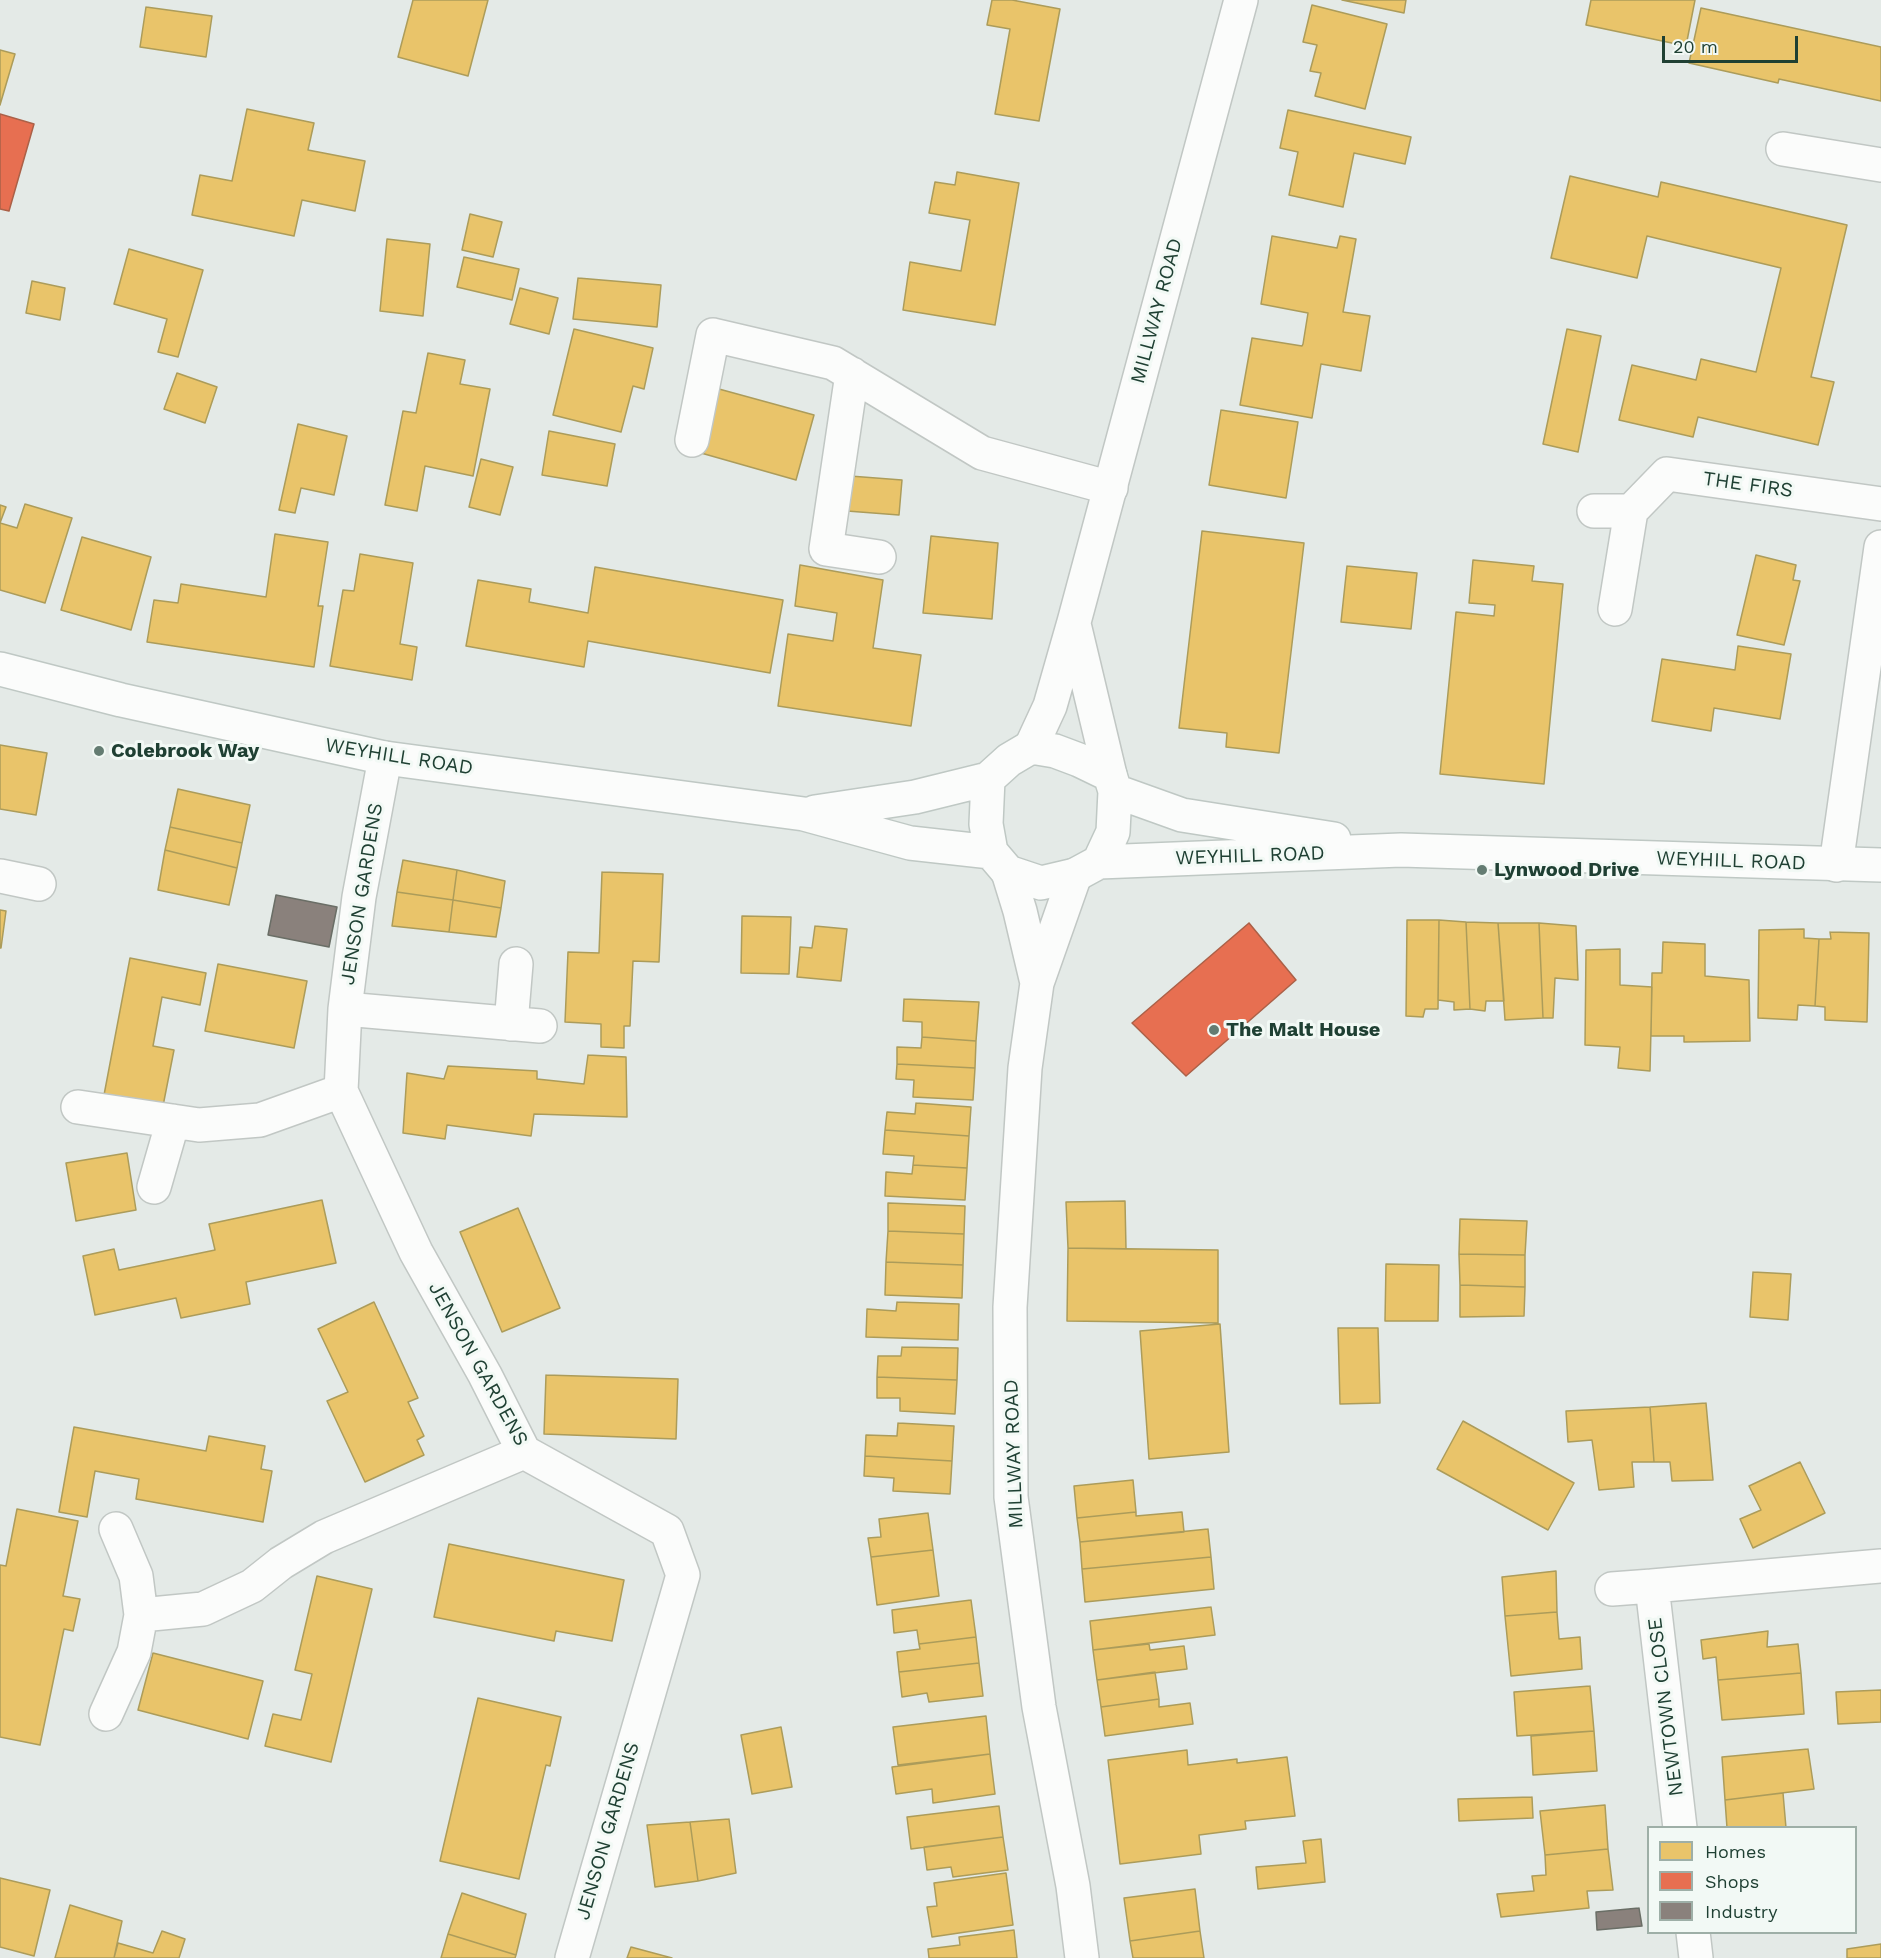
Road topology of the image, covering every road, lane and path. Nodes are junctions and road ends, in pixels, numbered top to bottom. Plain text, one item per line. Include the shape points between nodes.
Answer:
1 (1241, 0) edge
2 (1783, 149) dead end
3 (1881, 165) edge
4 (852, 374) junction
5 (692, 440) dead end
6 (1111, 488) junction
7 (1881, 504) edge
8 (1594, 511) dead end
9 (1631, 511) junction
10 (1881, 547) edge
11 (879, 557) dead end
12 (1616, 609) dead end
13 (1074, 622) junction
14 (0, 669) edge
15 (1030, 747) junction
16 (385, 758) junction
17 (988, 779) junction
18 (1113, 783) junction
19 (804, 814) junction
20 (1401, 850) junction
21 (999, 862) junction
22 (1836, 865) junction
23 (1881, 865) edge
24 (1087, 869) junction
25 (0, 876) edge
26 (39, 884) dead end
27 (516, 964) dead end
28 (1037, 983) junction
29 (345, 1008) junction
30 (341, 1092) junction
31 (78, 1107) dead end
32 (173, 1121) junction
33 (154, 1187) dead end
34 (524, 1452) junction
35 (116, 1528) dead end
36 (1881, 1566) edge
37 (1652, 1586) junction
38 (1612, 1589) dead end
39 (141, 1615) junction
40 (106, 1714) dead end
41 (1680, 1826) edge
42 (1693, 1934) edge
43 (576, 1943) edge
44 (1082, 1958) edge
45 (1696, 1958) edge

1 - 6 street, MILLWAY ROAD
2 - 3 street
4 - 5 street via 833,363 713,335
4 - 6 street via 982,453
4 - 11 street via 826,549
6 - 13 street, MILLWAY ROAD
7 - 9 street, THE FIRS via 1667,474
8 - 9 street
9 - 12 street
10 - 22 street
13 - 15 street, MILLWAY ROAD via 1050,706
13 - 18 street, MILLWAY ROAD
14 - 16 street, WEYHILL ROAD
15 - 17 street, WEYHILL ROAD
15 - 18 street, WEYHILL ROAD via 1063,754
16 - 19 street, WEYHILL ROAD
16 - 29 street, JENSON GARDENS via 358,897
17 - 19 street, WEYHILL ROAD via 915,797
17 - 21 street via 986,824
18 - 20 street, WEYHILL ROAD via 1182,815
18 - 24 street via 1113,832
19 - 21 street, WEYHILL ROAD via 909,843
20 - 22 street, WEYHILL ROAD
20 - 24 street, WEYHILL ROAD
21 - 24 street, WEYHILL ROAD via 1041,883
21 - 28 street, MILLWAY ROAD via 1020,911
22 - 23 street, WEYHILL ROAD
24 - 28 street, MILLWAY ROAD
25 - 26 street
27 - 29 street via 525,1025
28 - 44 street, MILLWAY ROAD via 1025,1068 1010,1307 1011,1497 1039,1707 1073,1886
29 - 30 street, JENSON GARDENS
30 - 32 street via 260,1120 199,1125
30 - 34 street, JENSON GARDENS via 416,1252
31 - 32 street
32 - 33 street
34 - 39 street via 324,1537 252,1586 203,1609
34 - 43 street, JENSON GARDENS via 667,1531 683,1575
35 - 39 street via 136,1576
36 - 37 street
37 - 38 street
37 - 41 street, NEWTOWN CLOSE
39 - 40 street via 134,1652
42 - 45 street

